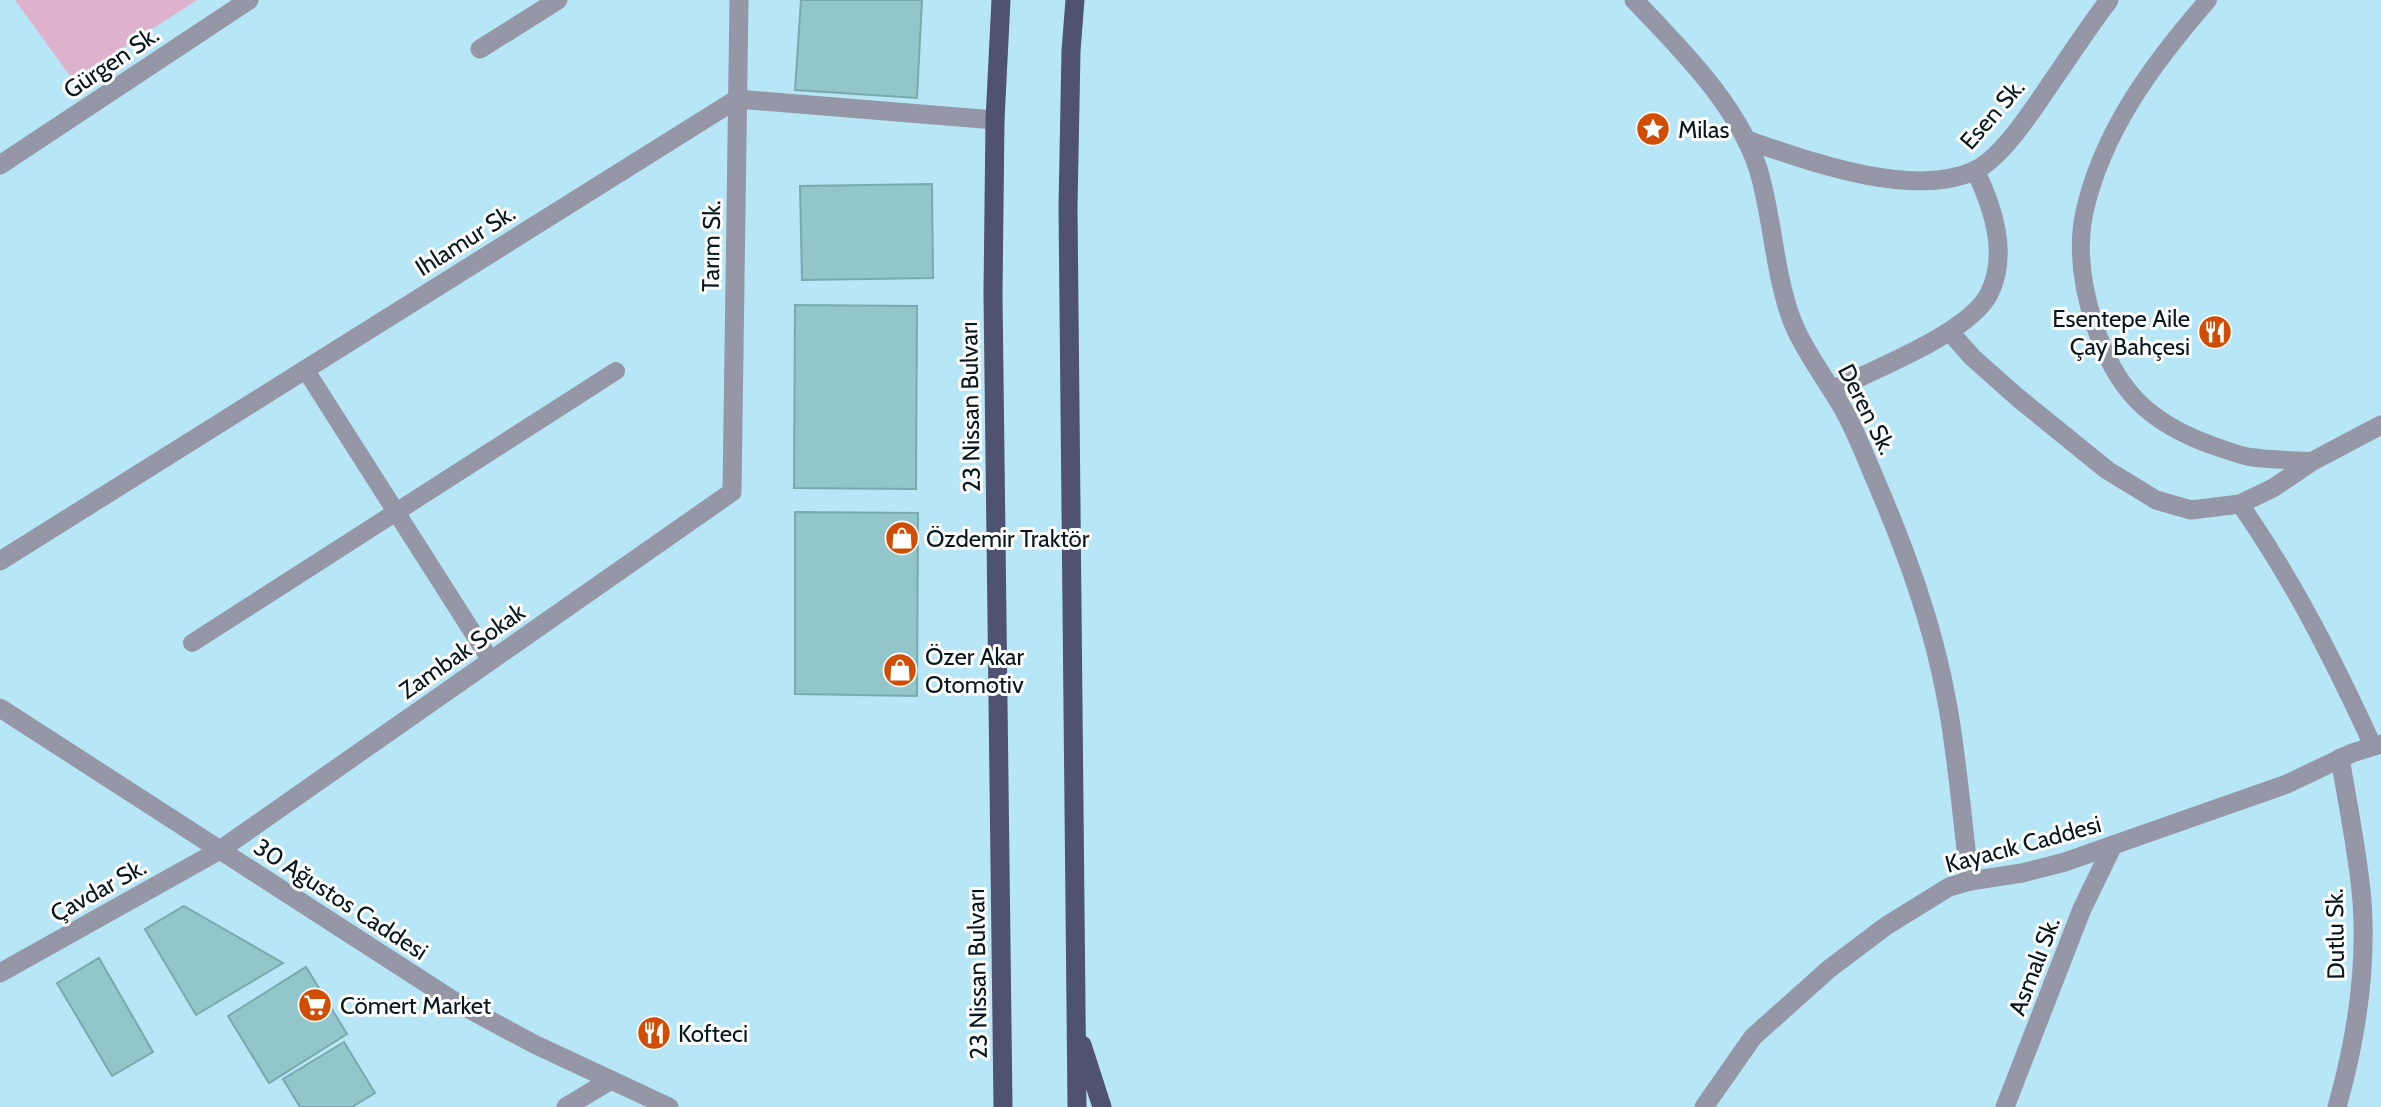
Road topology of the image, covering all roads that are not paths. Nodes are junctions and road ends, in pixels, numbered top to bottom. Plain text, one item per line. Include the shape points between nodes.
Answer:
1 (249, 0) edge
2 (558, 0) edge
3 (739, 0) edge
4 (1001, 0) edge
5 (1075, 0) edge
6 (1634, 0) edge
7 (2109, 0) edge
8 (2208, 0) edge
9 (480, 50) dead end
10 (737, 99) junction
11 (995, 120) junction
12 (1747, 140) junction
13 (0, 165) edge
14 (1975, 170) junction
15 (1950, 332) junction
16 (305, 369) junction
17 (616, 371) dead end
18 (1832, 390) junction
19 (2381, 425) edge
20 (2313, 461) junction
21 (732, 492) joint
22 (2240, 504) junction
23 (396, 513) junction
24 (0, 561) edge
25 (192, 643) dead end
26 (491, 661) junction
27 (0, 708) edge
28 (2377, 745) edge
29 (2340, 758) junction
30 (2113, 845) junction
31 (220, 850) junction
32 (1970, 881) junction
33 (0, 973) edge
34 (1076, 1020) junction
35 (611, 1080) junction
36 (641, 1101) edge
37 (566, 1107) edge
38 (669, 1107) edge
39 (1003, 1107) edge
40 (1076, 1107) edge
41 (1102, 1107) edge
42 (1704, 1107) edge
43 (2005, 1107) edge
44 (2336, 1107) edge

1 - 13 street, Gürgen Sk.
2 - 9 street
3 - 10 street, Tarım Sk.
4 - 11 highway, 23 Nissan Bulvarı
5 - 34 highway via 1068,207
6 - 12 street, Deren Sk. via 1693,65
7 - 14 street, Esen Sk. via 2023,122
8 - 20 lane via 2134,95 2102,160 2084,214 2081,260 2086,300 2102,350 2122,385 2152,416 2196,439 2247,457
10 - 11 street
10 - 16 street, Ihlamur Sk.
10 - 21 street, Tarım Sk.
11 - 39 highway, 23 Nissan Bulvarı
12 - 14 street, Esen Sk. via 1869,176 1934,181
12 - 18 street, Deren Sk. via 1761,176 1778,275 1792,320
14 - 15 street via 1997,234 1997,270 1982,304
15 - 18 street
15 - 22 street via 2057,430 2107,470 2156,500 2191,510
16 - 23 lane
16 - 24 street, Ihlamur Sk.
17 - 23 lane
18 - 32 street, Deren Sk. via 1872,472 1933,636 1948,703
19 - 20 street
20 - 22 street
21 - 26 street, Zambak Sokak
22 - 28 lane via 2309,615
23 - 25 lane
23 - 26 lane
26 - 31 street, Zambak Sokak
27 - 31 street, 30 Ağustos Caddesi
28 - 29 street, Kayacık Caddesi
29 - 30 street, Kayacık Caddesi via 2287,784
29 - 44 street, Dutlu Sk. via 2357,855 2362,948 2354,1037
30 - 32 street, Kayacık Caddesi via 2022,873
30 - 43 street, Asmalı Sk. via 2082,909
31 - 33 street, Çavdar Sk.
31 - 35 street, 30 Ağustos Caddesi via 454,1001
32 - 42 street, Kayacık Caddesi via 1925,900 1829,969 1753,1037
34 - 40 highway
34 - 41 highway
35 - 36 street, 30 Ağustos Caddesi
35 - 37 street
36 - 38 street, 30 Ağustos Caddesi

